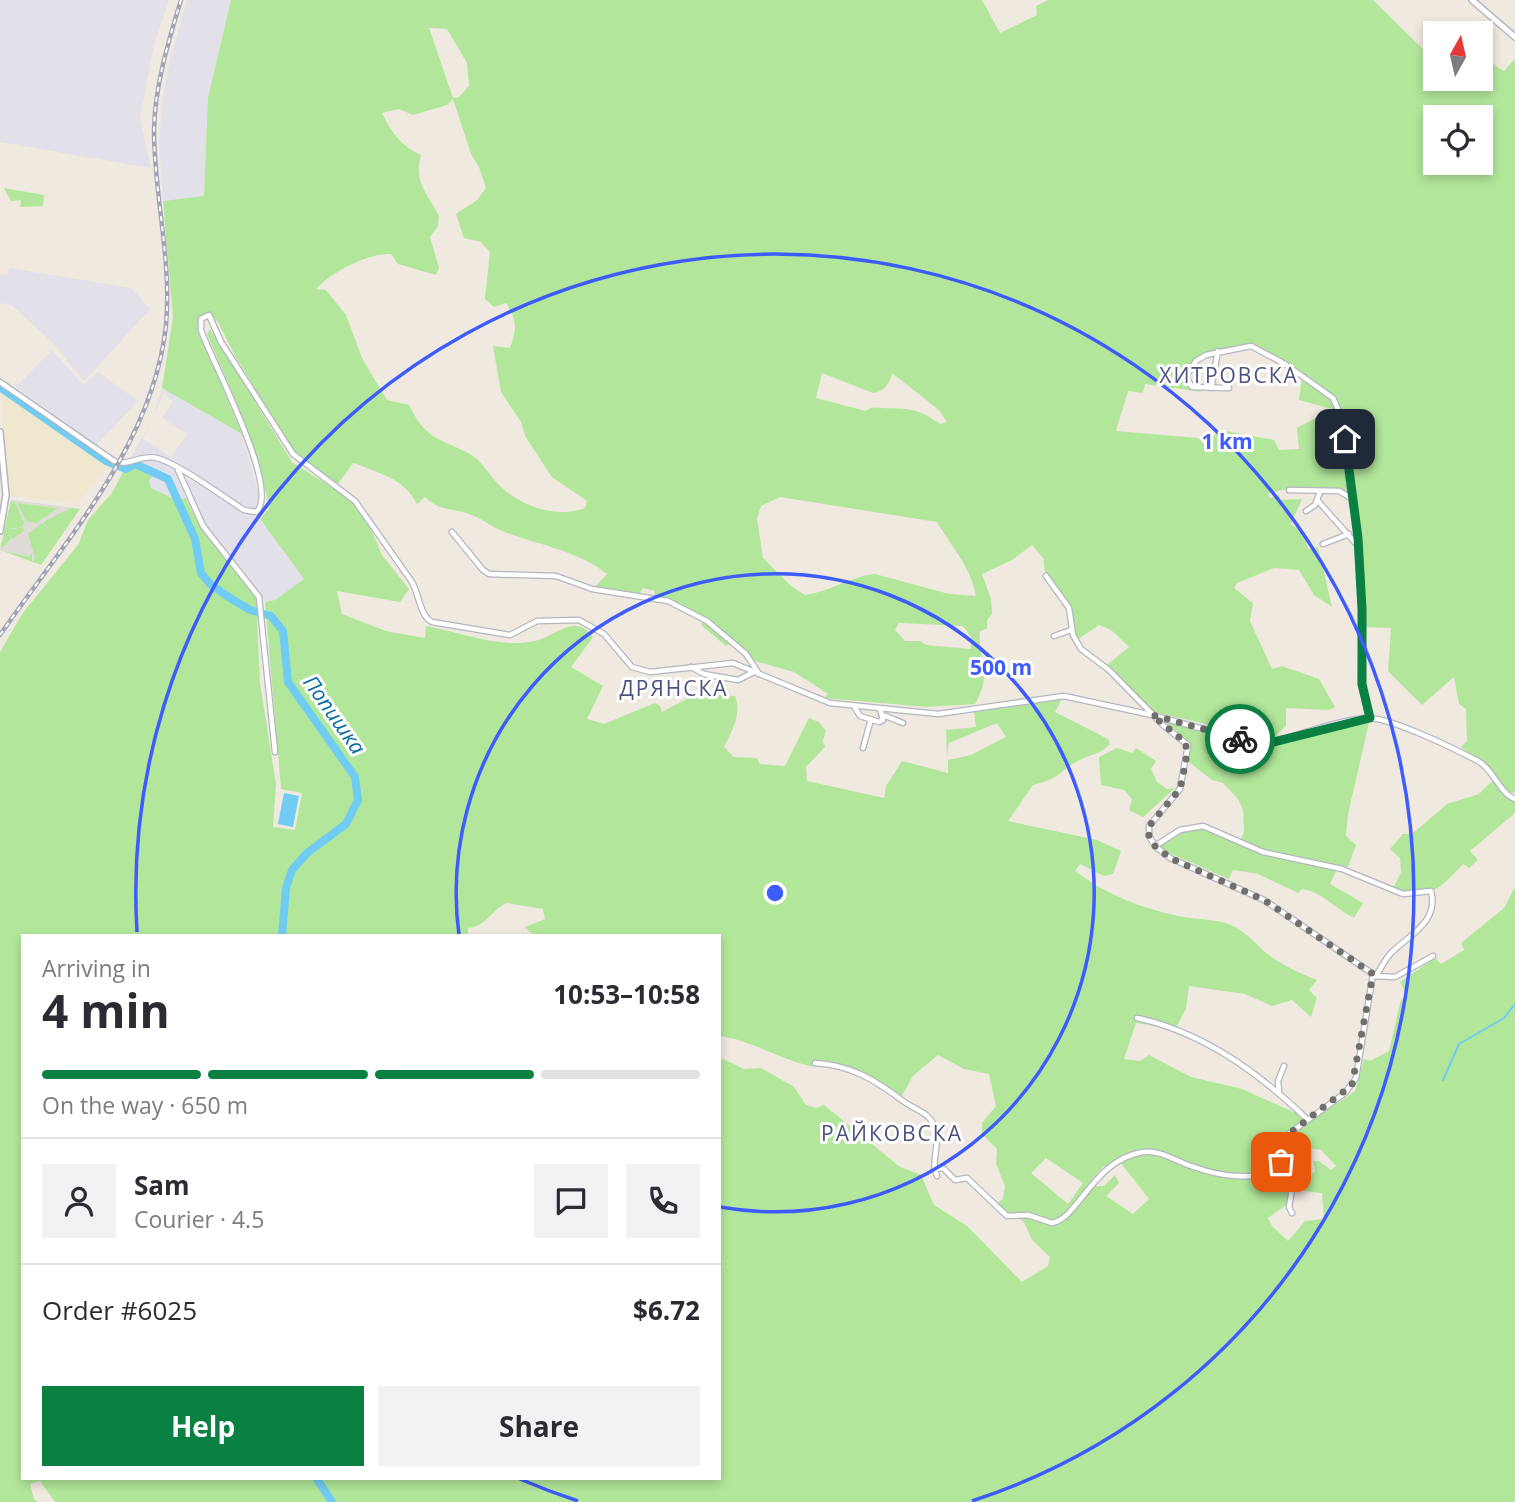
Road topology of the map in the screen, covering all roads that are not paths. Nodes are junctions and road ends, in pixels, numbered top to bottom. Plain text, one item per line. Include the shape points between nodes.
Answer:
1 (1472, 0) edge
2 (1515, 37) edge
3 (1218, 350) junction
4 (0, 382) edge
5 (1211, 388) junction
6 (1230, 388) dead end
7 (0, 432) edge
8 (177, 469) junction
9 (1289, 490) dead end
10 (1321, 492) junction
11 (1352, 499) junction
12 (1318, 501) junction
13 (1306, 511) dead end
14 (0, 531) edge
15 (452, 532) dead end
16 (1349, 534) junction
17 (1323, 544) dead end
18 (1358, 546) junction
19 (1046, 576) dead end
20 (1072, 630) junction
21 (1054, 636) dead end
22 (691, 667) junction
23 (757, 673) junction
24 (854, 706) junction
25 (880, 709) junction
26 (883, 715) junction
27 (1152, 715) junction
28 (1370, 718) junction
29 (871, 719) junction
30 (903, 723) dead end
31 (863, 748) dead end
32 (275, 752) dead end
33 (1515, 799) edge
34 (1155, 846) junction
35 (1433, 956) dead end
36 (1374, 976) junction
37 (1137, 1018) dead end
38 (815, 1063) dead end
39 (1284, 1066) dead end
40 (1280, 1093) junction
41 (1307, 1119) junction
42 (1281, 1162) junction
43 (934, 1169) junction
44 (937, 1177) dead end
45 (1292, 1213) dead end

1 - 2 street
3 - 5 street
3 - 5 street via 1196,361 1186,376 1192,387
3 - 11 street via 1251,346 1286,364 1333,398 1344,423
4 - 8 street via 114,461 123,464 151,457
5 - 6 street
7 - 14 street via 6,495
8 - 22 street via 250,512 262,506 249,438 201,330 201,319 209,315 221,342 293,454 355,501 412,582 426,619 510,635 537,621 579,620 604,634 622,659 639,670
8 - 32 street via 198,519 253,586 260,603
9 - 10 street
10 - 11 street via 1339,491
10 - 12 street
11 - 18 street
12 - 13 street
12 - 16 street
15 - 23 street via 489,573 556,576 592,589 668,601 693,611 746,654
16 - 17 street
16 - 18 street
18 - 28 street via 1362,684
19 - 20 street via 1069,608
20 - 21 street
20 - 27 street via 1081,649 1109,670
22 - 23 street via 733,663
22 - 23 street via 733,680
23 - 24 street via 814,699
24 - 25 street
24 - 29 street via 860,716
25 - 26 street
25 - 27 street via 949,713 1057,695
26 - 29 street via 881,722
26 - 30 street
27 - 28 street via 1255,743
27 - 34 street via 1188,748 1180,789 1149,826
28 - 33 street via 1420,734 1479,762
29 - 31 street
34 - 36 street via 1170,858 1264,900
34 - 36 street via 1180,830 1203,826 1263,852 1342,869 1403,894 1431,891 1430,915
35 - 36 street via 1395,976
36 - 41 street via 1356,1078 1345,1093
37 - 40 street via 1190,1034
38 - 43 street via 863,1074 925,1113 937,1134
39 - 40 street via 1278,1081
40 - 41 street
41 - 42 street via 1285,1137
42 - 43 street via 1267,1174 1241,1175 1201,1170 1166,1155 1143,1152 1106,1169 1065,1217 1052,1223 1028,1214 1007,1216 967,1178 955,1180 945,1169
42 - 45 street via 1293,1183
43 - 44 street

